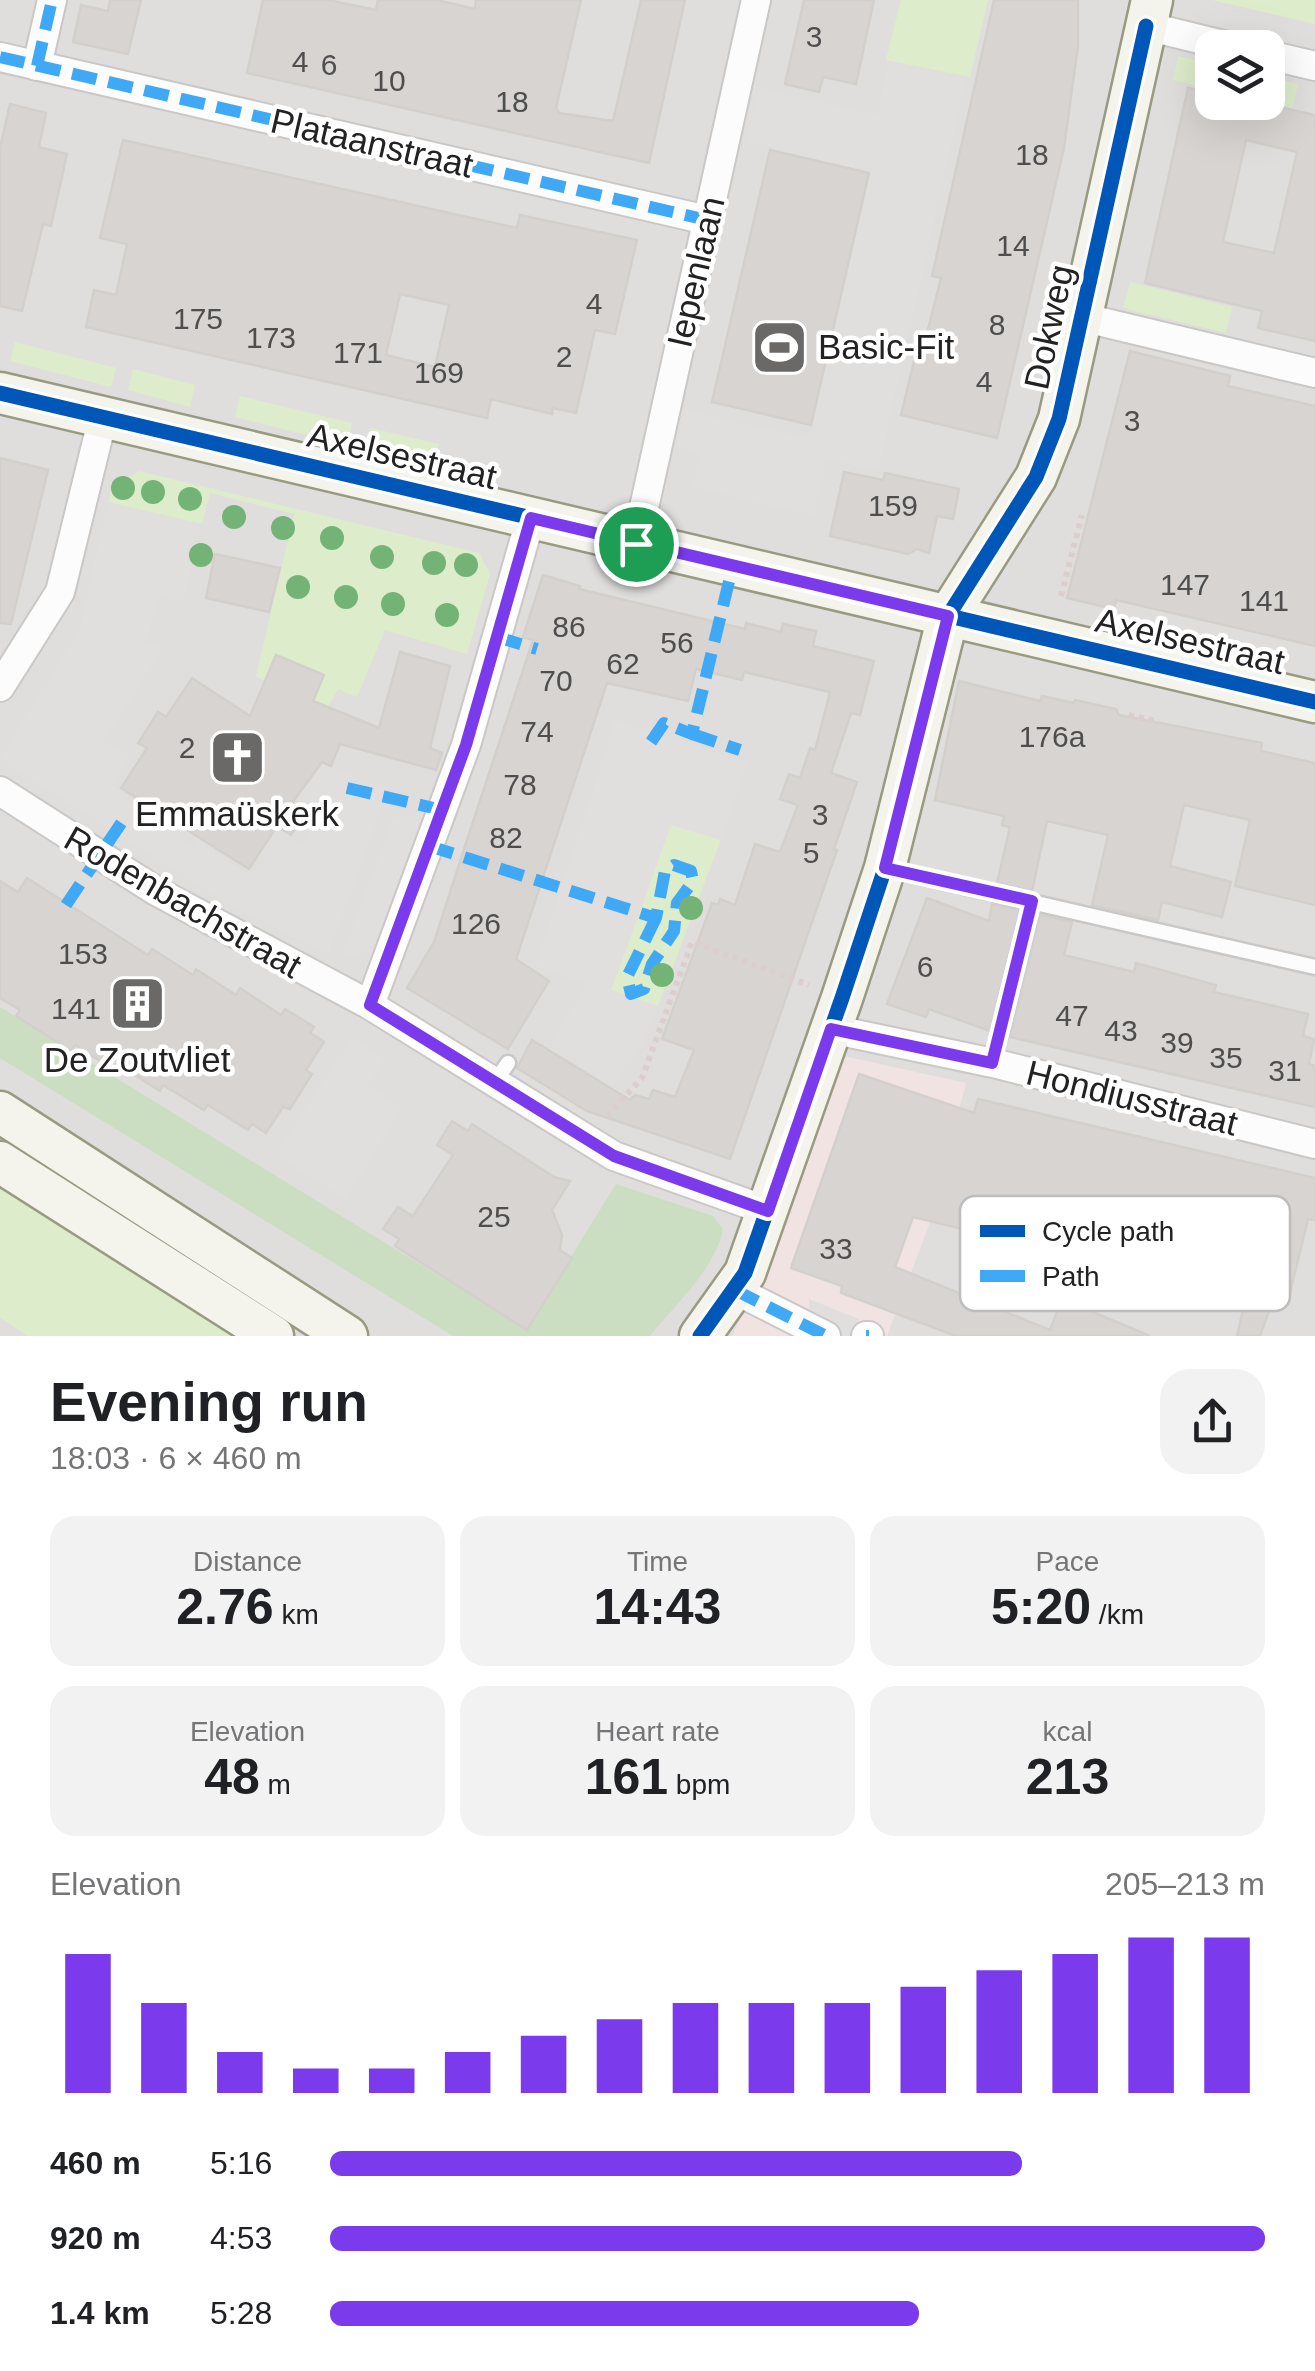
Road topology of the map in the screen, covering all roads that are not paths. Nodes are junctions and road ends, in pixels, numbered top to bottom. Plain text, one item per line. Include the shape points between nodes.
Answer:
1 (52, 0) edge
2 (756, 0) edge
3 (1149, 13) edge
4 (1195, 32) edge
5 (0, 57) edge
6 (1285, 59) edge
7 (37, 66) junction
8 (1315, 66) edge
9 (707, 220) junction
10 (1081, 317) junction
11 (1315, 373) edge
12 (0, 394) edge
13 (103, 417) junction
14 (531, 518) junction
15 (636, 544) junction
16 (948, 616) junction
17 (0, 687) edge
18 (1315, 702) edge
19 (0, 792) edge
20 (885, 868) junction
21 (1032, 901) junction
22 (1315, 968) edge
23 (370, 1005) junction
24 (837, 1013) junction
25 (992, 1063) junction
26 (0, 1112) edge
27 (1315, 1144) edge
28 (0, 1162) edge
29 (768, 1211) junction
30 (736, 1290) junction
31 (273, 1336) edge
32 (347, 1336) edge
33 (700, 1336) edge
34 (826, 1336) edge

1 - 7 street
2 - 9 street, Iepenlaan
3 - 4 street
3 - 10 street, Dokweg
5 - 7 street, Plataanstraat
6 - 8 street
7 - 9 street, Plataanstraat
9 - 15 street, Iepenlaan
10 - 11 street
10 - 16 street, Dokweg via 1059,419 1036,477
12 - 13 street, Axelsestraat
13 - 14 street, Axelsestraat
13 - 17 street via 60,592
14 - 15 street, Axelsestraat
14 - 23 street via 466,745
15 - 16 street, Axelsestraat
16 - 18 street, Axelsestraat
16 - 20 street, Dokweg
19 - 23 street, Rodenbachstraat via 156,890
20 - 21 lane
20 - 24 street, Dokweg
21 - 22 lane
21 - 25 lane
23 - 29 street, Rodenbachstraat via 501,1073 586,1139 642,1168
24 - 25 street, Hondiusstraat
24 - 29 street, Dokweg
25 - 27 street, Hondiusstraat
26 - 32 street
28 - 31 street
29 - 30 street, Dokweg
30 - 33 street, Dokweg
30 - 34 street

